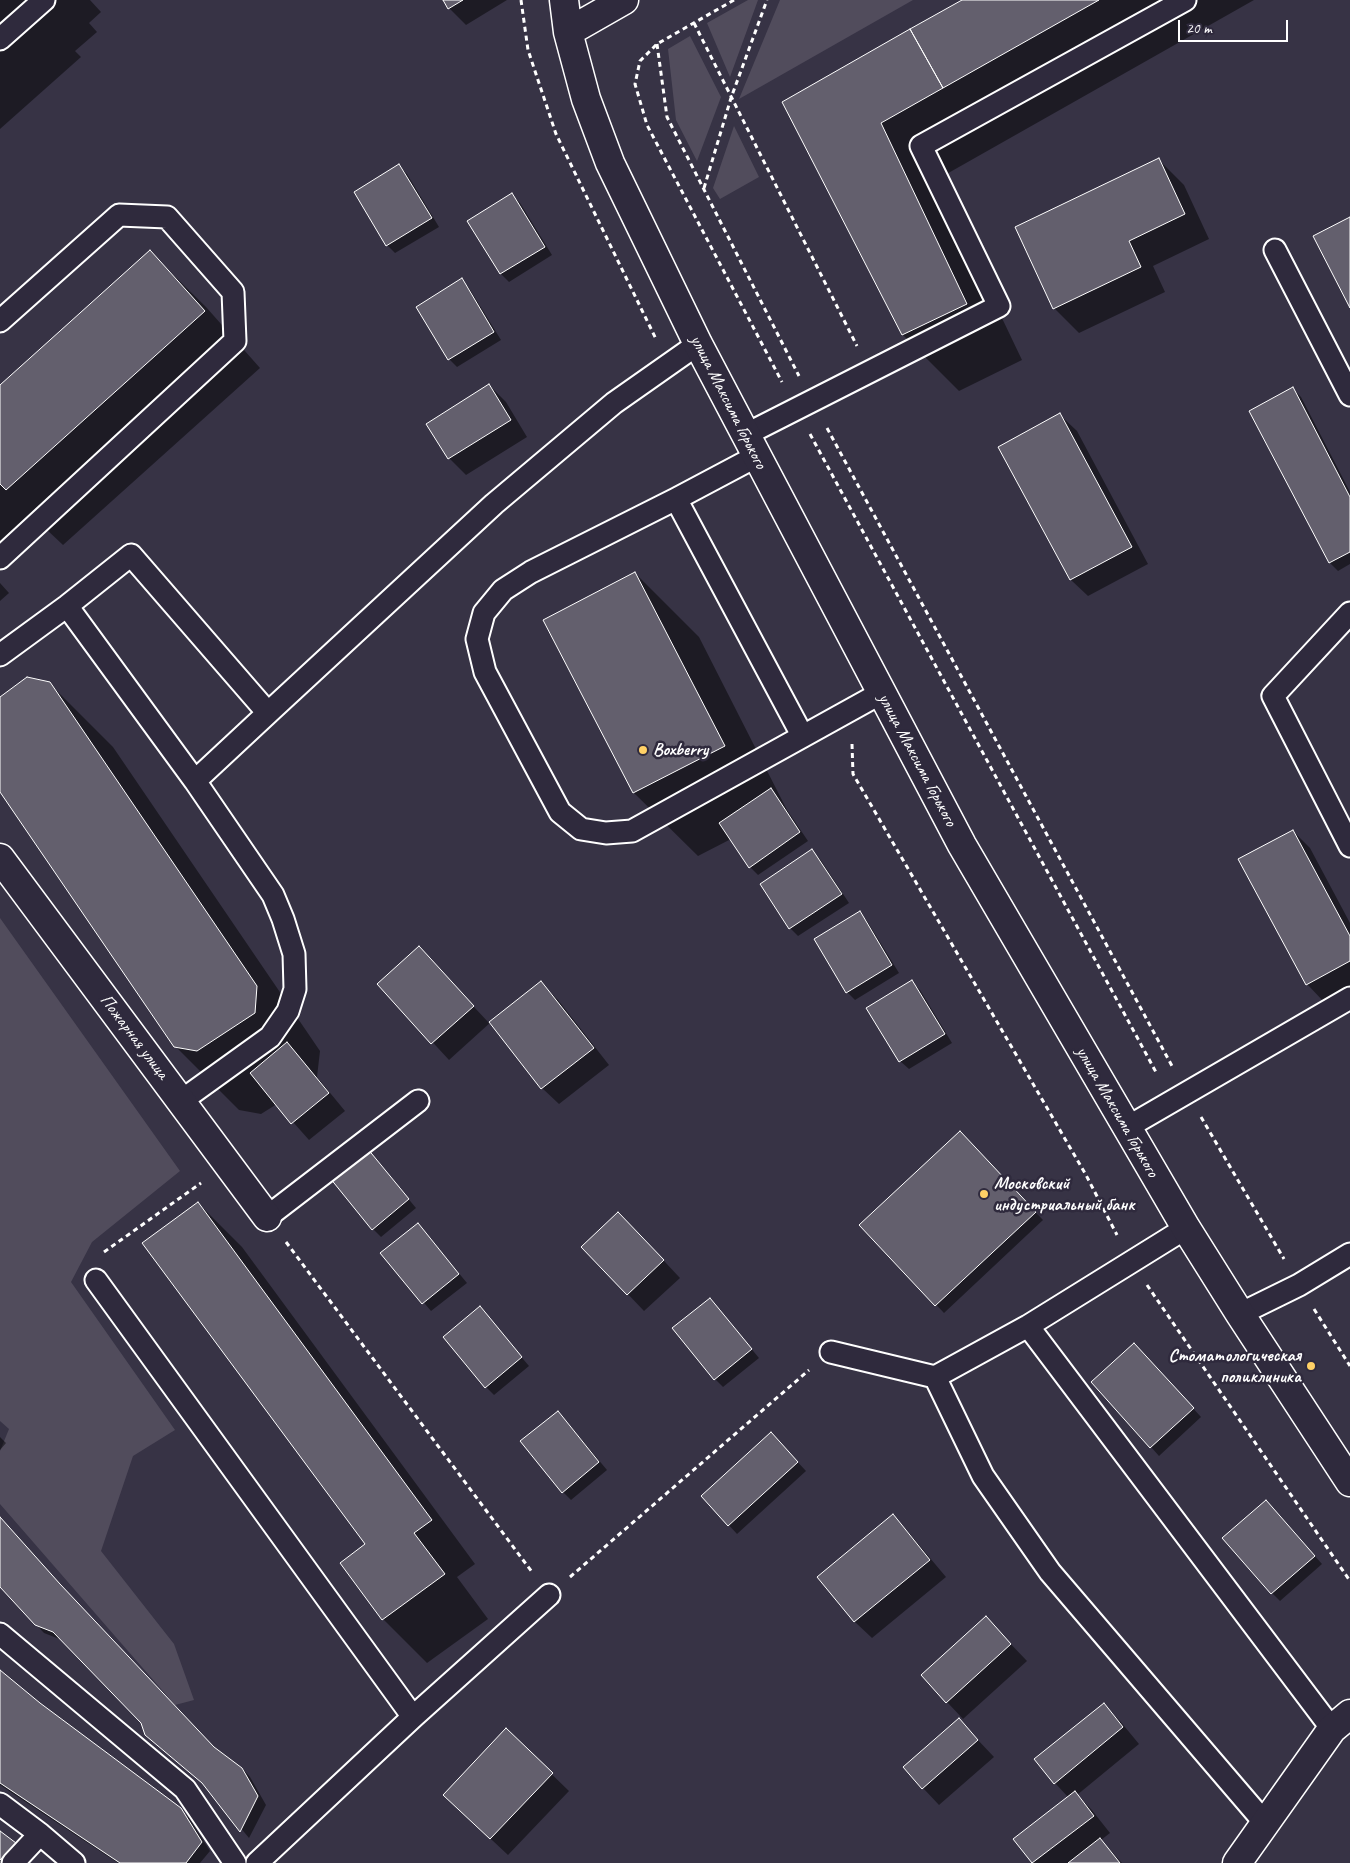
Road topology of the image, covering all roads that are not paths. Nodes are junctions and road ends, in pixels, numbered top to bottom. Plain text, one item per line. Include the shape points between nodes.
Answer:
1 (44, 0) edge
2 (564, 0) edge
3 (624, 0) edge
4 (1185, 0) edge
5 (568, 32) junction
6 (0, 39) edge
7 (1275, 250) dead end
8 (0, 321) edge
9 (698, 344) junction
10 (1350, 395) edge
11 (751, 446) junction
12 (676, 499) junction
13 (0, 558) edge
14 (67, 606) junction
15 (1350, 613) edge
16 (0, 655) edge
17 (881, 693) junction
18 (268, 713) junction
19 (802, 735) junction
20 (195, 781) junction
21 (1350, 846) edge
22 (0, 858) edge
23 (1350, 998) edge
24 (181, 1100) junction
25 (418, 1101) dead end
26 (1126, 1128) junction
27 (267, 1217) joint
28 (1186, 1228) junction
29 (1350, 1254) edge
30 (96, 1280) road end
31 (1240, 1314) junction
32 (1028, 1326) junction
33 (830, 1352) road end
34 (935, 1377) junction
35 (1350, 1482) edge
36 (549, 1595) road end
37 (0, 1634) edge
38 (412, 1717) junction
39 (1341, 1722) edge
40 (0, 1804) edge
41 (1265, 1823) junction
42 (40, 1834) junction
43 (13, 1863) edge
44 (74, 1863) edge
45 (235, 1863) edge
46 (257, 1863) edge
47 (1237, 1863) edge

1 - 6 lane
2 - 5 street, улица Максима Горького
3 - 5 street
4 - 11 lane via 921,146 999,306 804,404
5 - 9 street, улица Максима Горького via 586,99 610,163
7 - 10 lane
8 - 13 lane via 119,215 167,217 233,292 235,342
9 - 11 street, улица Максима Горького
9 - 18 lane via 614,403 494,504
11 - 12 lane
11 - 17 street, улица Максима Горького
12 - 19 lane
12 - 19 lane via 531,572 503,590 484,613 478,640 489,680 560,812 580,829 606,833 632,830
14 - 16 lane
14 - 18 lane via 131,555
14 - 20 lane
15 - 21 lane via 1273,696
17 - 19 lane
17 - 26 street, улица Максима Горького via 962,845
18 - 20 lane
20 - 24 lane via 273,895 294,954 295,989 288,1011 270,1037
22 - 24 street, Пожарная улица
23 - 26 lane
24 - 27 street, Пожарная улица
25 - 27 lane
26 - 28 street, улица Максима Горького
28 - 31 street, улица Максима Горького
28 - 32 lane
29 - 31 lane
30 - 38 lane
31 - 35 street, улица Максима Горького
32 - 34 lane
32 - 39 lane
33 - 34 lane
34 - 41 lane via 983,1476 1050,1572
36 - 38 lane
37 - 45 lane via 185,1789
38 - 46 lane
39 - 41 street
40 - 42 lane
41 - 47 street
42 - 43 lane
42 - 44 lane

